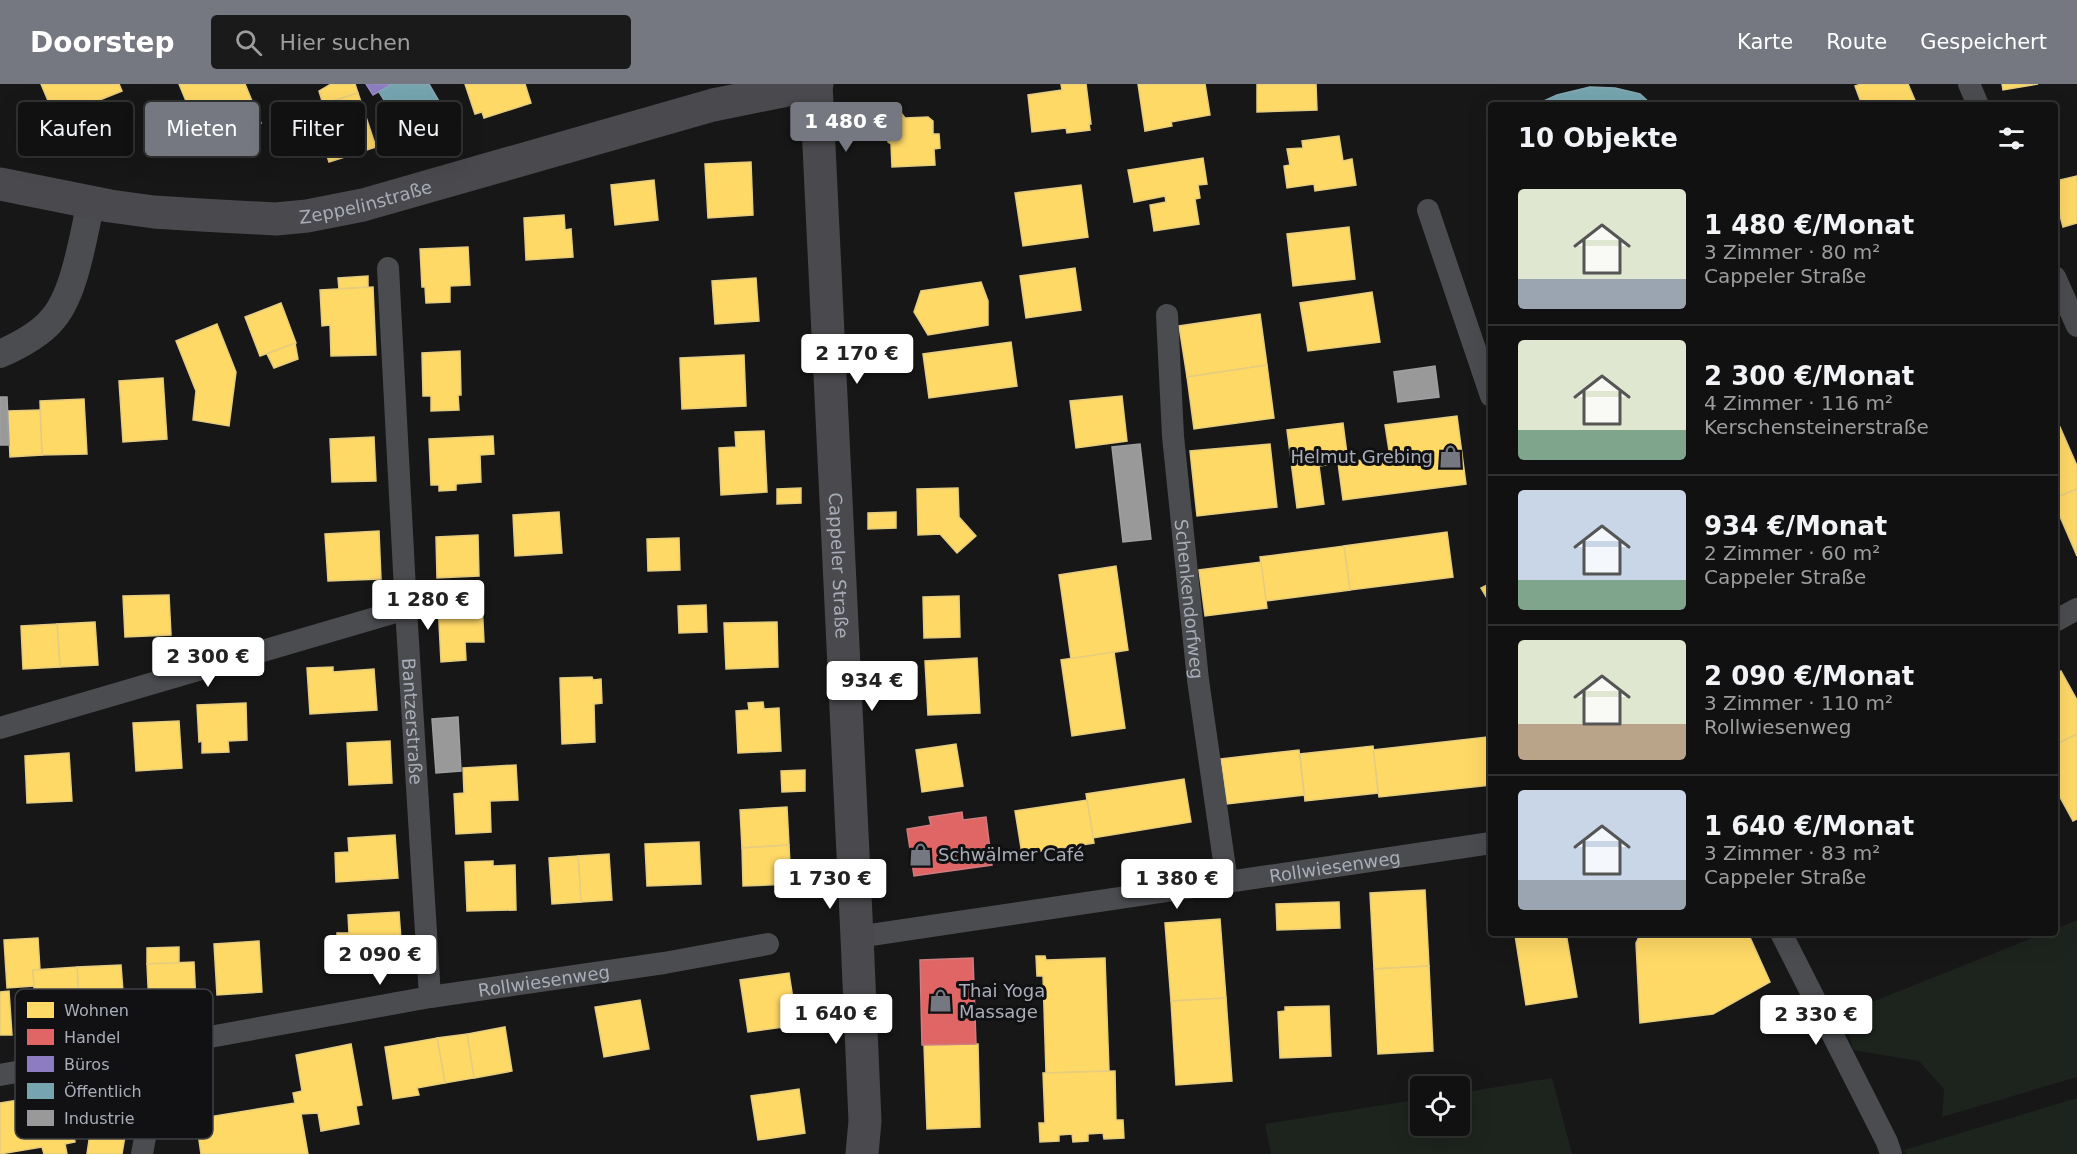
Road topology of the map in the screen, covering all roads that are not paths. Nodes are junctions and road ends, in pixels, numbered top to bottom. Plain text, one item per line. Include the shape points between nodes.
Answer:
1 (816, 84) edge
2 (1969, 84) edge
3 (1977, 102) edge
4 (0, 184) edge
5 (91, 202) junction
6 (1428, 210) dead end
7 (388, 268) dead end
8 (2058, 284) edge
9 (1167, 315) dead end
10 (2077, 326) edge
11 (0, 354) edge
12 (1488, 387) edge
13 (406, 609) junction
14 (2077, 609) edge
15 (2058, 619) edge
16 (0, 728) edge
17 (1488, 843) edge
18 (1227, 882) junction
19 (1783, 936) edge
20 (857, 937) junction
21 (768, 944) dead end
22 (430, 997) junction
23 (213, 1036) edge
24 (15, 1072) edge
25 (0, 1075) edge
26 (145, 1139) edge
27 (142, 1154) edge
28 (862, 1154) edge
29 (1891, 1154) edge

1 - 5 main road, Zeppelinstraße via 713,105 379,201 319,214 276,219 154,212
1 - 20 main road, Cappeler Straße
2 - 3 street
4 - 5 main road, Zeppelinstraße
5 - 11 street via 75,269 59,312 40,332
6 - 12 street
7 - 13 street, Bantzerstraße
8 - 10 street
9 - 18 street, Schenkendorfweg via 1173,436 1197,669
13 - 16 street
13 - 22 street, Bantzerstraße
14 - 15 street
17 - 18 street, Rollwiesenweg
18 - 20 street, Rollwiesenweg
19 - 29 street
20 - 28 main road, Cappeler Straße via 865,1121
21 - 22 street, Rollwiesenweg
22 - 23 street, Rollwiesenweg
24 - 25 street, Rollwiesenweg
26 - 27 street

